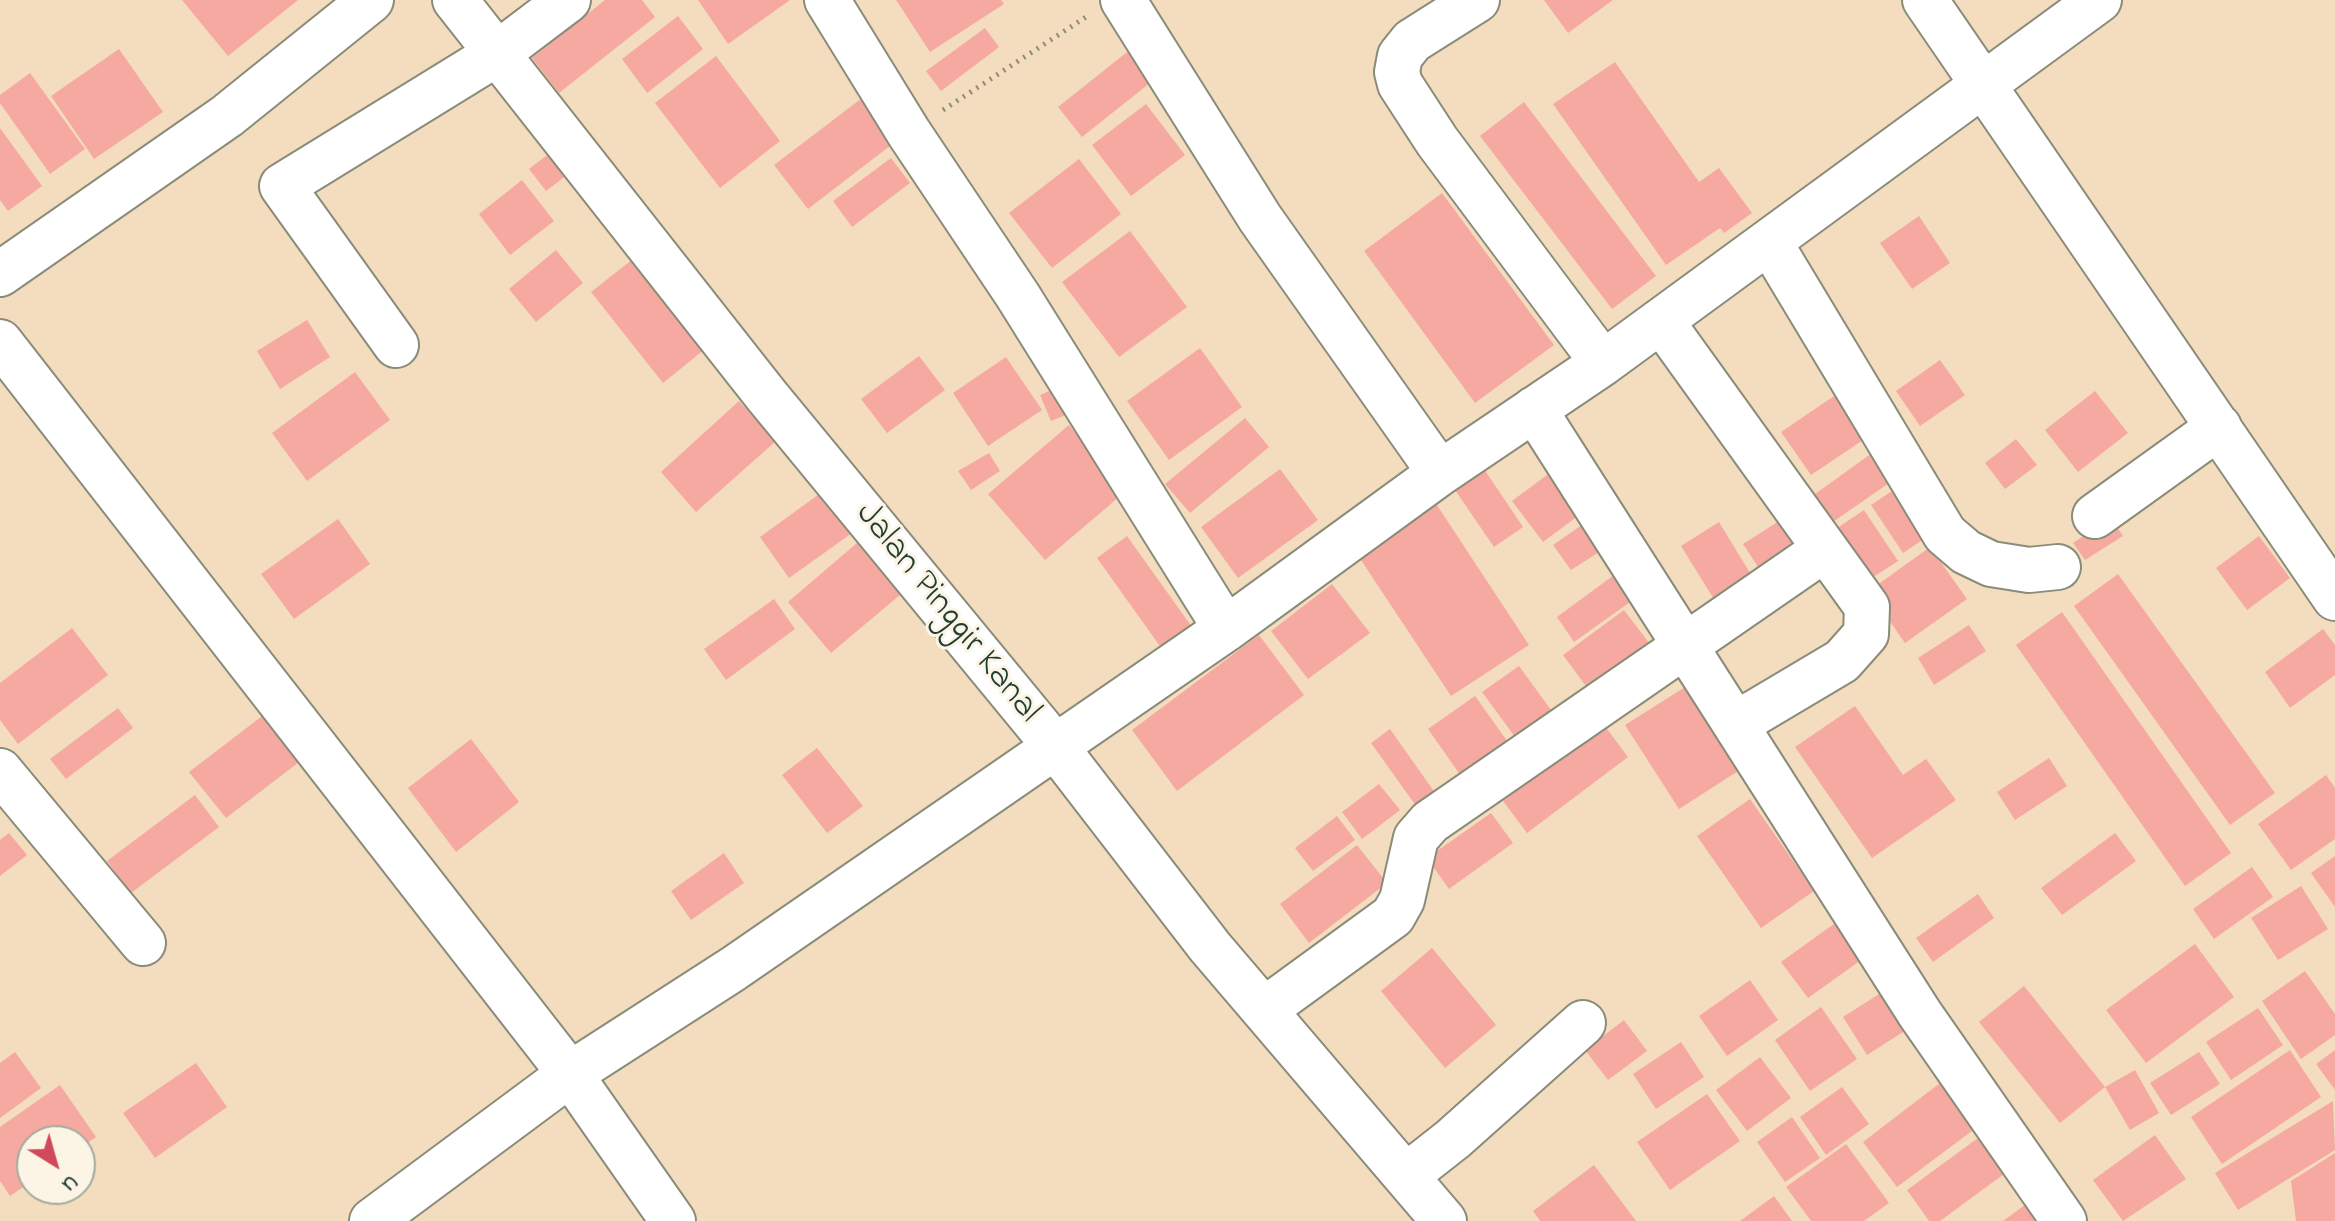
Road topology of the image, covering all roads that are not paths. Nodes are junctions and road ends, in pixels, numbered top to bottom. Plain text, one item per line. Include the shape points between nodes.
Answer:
1 (371, 0) edge
2 (455, 0) edge
3 (568, 0) edge
4 (827, 0) edge
5 (1477, 0) edge
6 (1925, 0) edge
7 (2099, 0) edge
8 (1111, 4) edge
9 (498, 53) junction
10 (1983, 86) junction
11 (1770, 243) junction
12 (0, 274) edge
13 (1662, 322) junction
14 (0, 342) edge
15 (396, 345) dead end
16 (1603, 363) junction
17 (1534, 409) junction
18 (2219, 427) junction
19 (1440, 473) junction
20 (2095, 516) dead end
21 (1825, 549) junction
22 (2058, 567) dead end
23 (2335, 598) edge
24 (1226, 629) junction
25 (1684, 644) junction
26 (1736, 724) junction
27 (1055, 746) junction
28 (0, 771) edge
29 (143, 943) dead end
30 (1264, 1010) junction
31 (1583, 1023) dead end
32 (570, 1074) junction
33 (1406, 1176) junction
34 (372, 1221) edge
35 (673, 1221) edge
36 (1444, 1221) edge
37 (2064, 1221) edge

1 - 12 street via 227,116
2 - 9 street, Jalan Pinggir Kanal
3 - 9 street
4 - 24 street
5 - 16 street via 1412,41 1400,56 1400,84
6 - 10 street
7 - 10 street
8 - 19 street
9 - 15 street via 282,186
9 - 27 street, Jalan Pinggir Kanal via 775,407
10 - 11 street
10 - 18 street
11 - 13 street
11 - 22 street via 1945,534 1991,564 2029,570
13 - 16 street
13 - 21 street
14 - 32 street
16 - 17 street
17 - 19 street
17 - 25 street
18 - 20 street
18 - 23 street
19 - 24 street
21 - 25 street
21 - 26 street via 1867,607 1866,634 1842,661
24 - 27 street
25 - 26 street
25 - 30 street via 1430,822 1416,838 1402,900 1393,916
26 - 37 street via 1920,1014
27 - 30 street, Jalan Pinggir Kanal
27 - 32 street via 733,969
28 - 29 street
30 - 33 street, Jalan Pinggir Kanal
31 - 33 street
32 - 34 street
32 - 35 street
33 - 36 street, Jalan Pinggir Kanal

